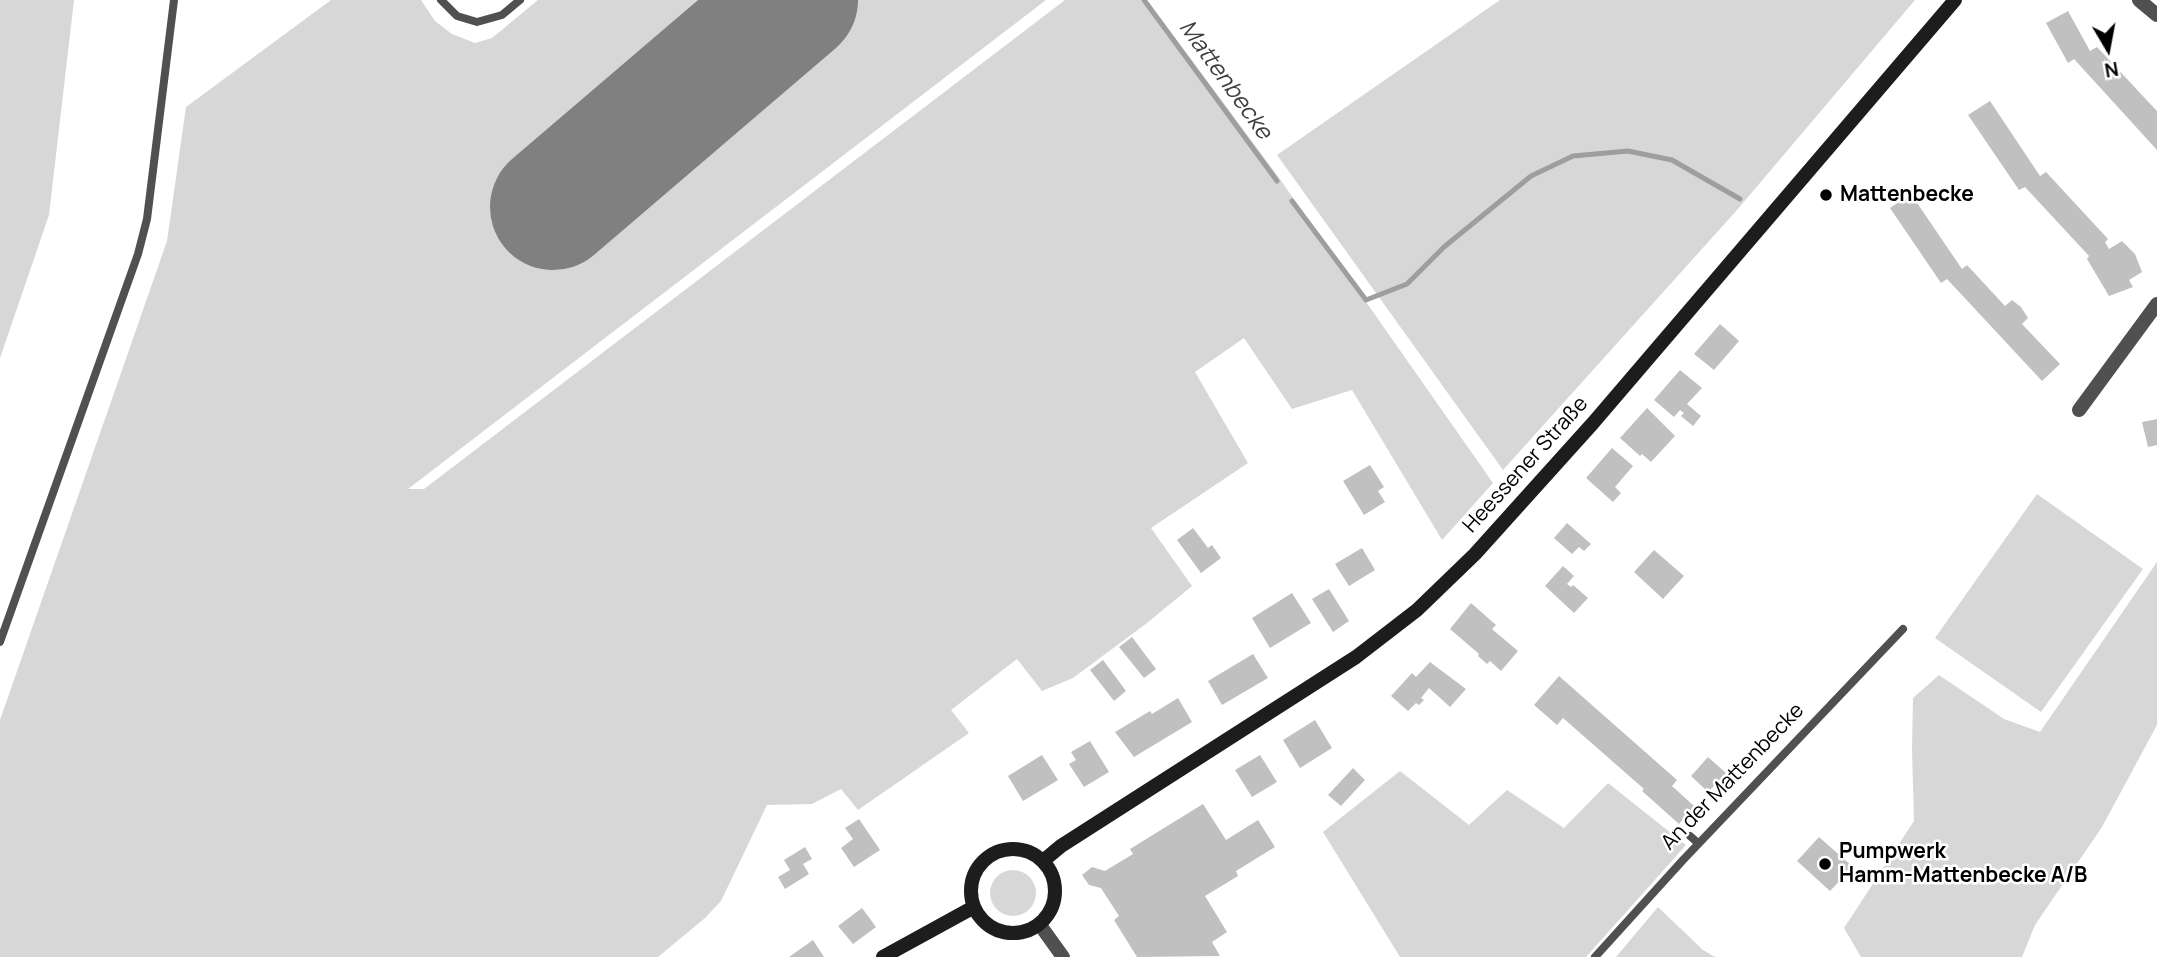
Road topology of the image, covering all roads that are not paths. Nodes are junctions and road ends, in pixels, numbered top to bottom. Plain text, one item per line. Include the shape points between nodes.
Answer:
1 (174, 0) edge
2 (441, 0) edge
3 (520, 0) edge
4 (1955, 0) edge
5 (2140, 0) edge
6 (2157, 15) edge
7 (2157, 304) edge
8 (2079, 410) dead end
9 (1903, 629) dead end
10 (0, 642) edge
11 (1690, 836) dead end
12 (1698, 843) junction
13 (1043, 861) junction
14 (974, 907) junction
15 (1040, 925) junction
16 (883, 957) edge
17 (1063, 957) edge
18 (1595, 957) edge

1 - 10 lane via 147,219 138,254
2 - 3 lane via 457,16 477,22 502,15
4 - 13 main road, Heessener Straße via 1593,423 1475,554 1417,610 1356,657
5 - 6 street
7 - 8 street
9 - 12 lane, An der Mattenbecke
11 - 12 lane
12 - 18 lane, An der Mattenbecke
13 - 14 main road via 1017,849 990,856 973,879
13 - 15 main road via 1054,880 1055,901
14 - 15 main road via 991,927 1002,932 1016,934
14 - 16 main road
15 - 17 street

